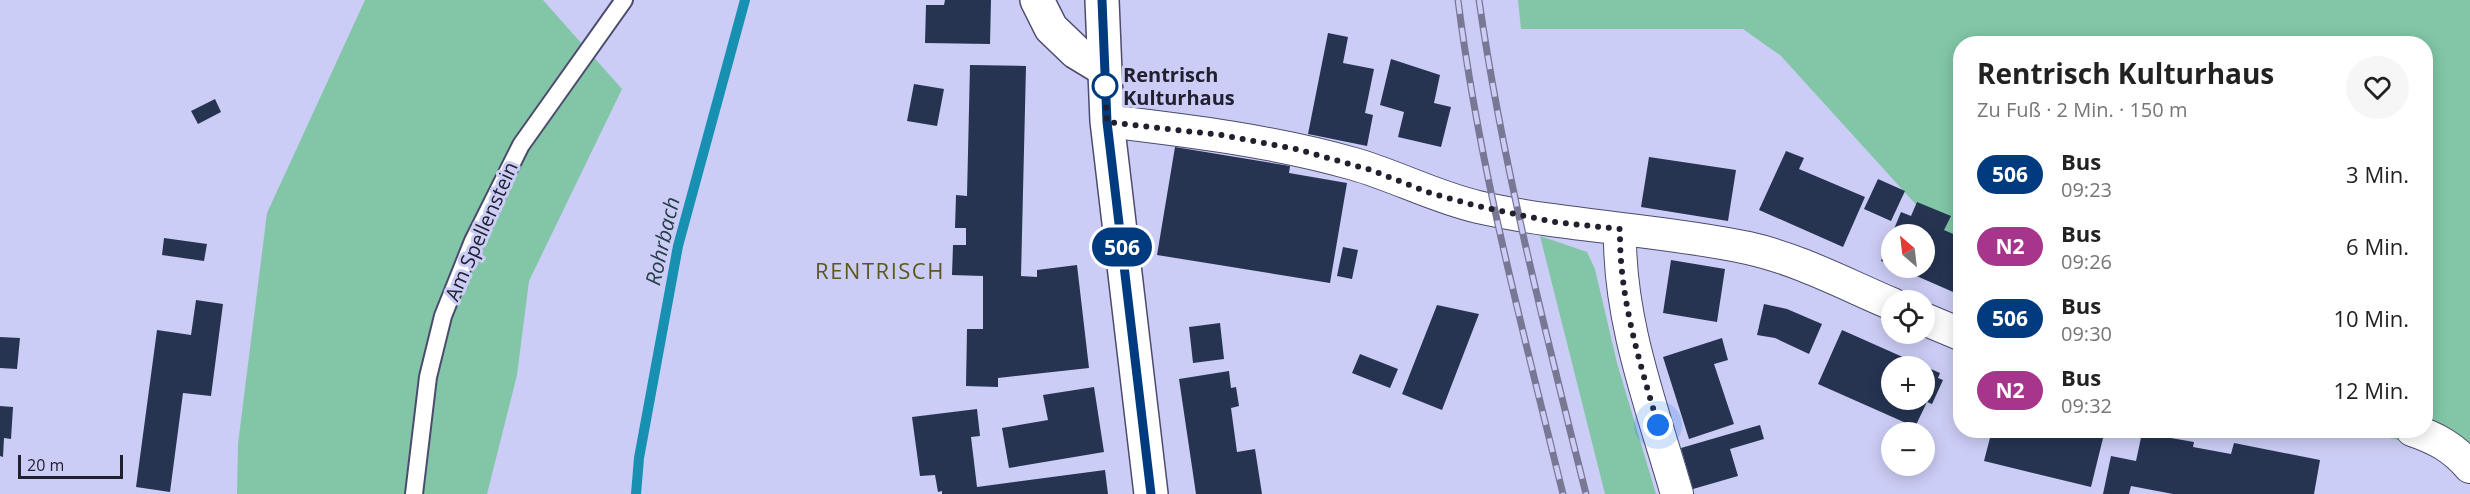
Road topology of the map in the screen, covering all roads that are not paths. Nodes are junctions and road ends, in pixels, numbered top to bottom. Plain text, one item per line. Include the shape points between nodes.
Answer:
1 (624, 0) edge
2 (1037, 0) edge
3 (1102, 0) edge
4 (1104, 69) junction
5 (1107, 122) junction
6 (1620, 229) junction
7 (1881, 299) edge
8 (1935, 324) edge
9 (1953, 331) edge
10 (2433, 438) edge
11 (2470, 467) edge
12 (414, 494) edge
13 (1151, 494) edge
14 (1677, 494) edge

1 - 12 lane, Am Spellenstein via 520,145 473,241 443,315 428,377
2 - 4 main road via 1051,27 1076,52
3 - 4 main road
4 - 5 main road
5 - 6 street via 1221,135 1296,149 1377,171 1430,193 1477,206 1554,222
5 - 13 main road
6 - 7 street via 1748,248 1785,258
6 - 14 street via 1623,292 1632,334
8 - 9 street
10 - 11 street via 2460,454

